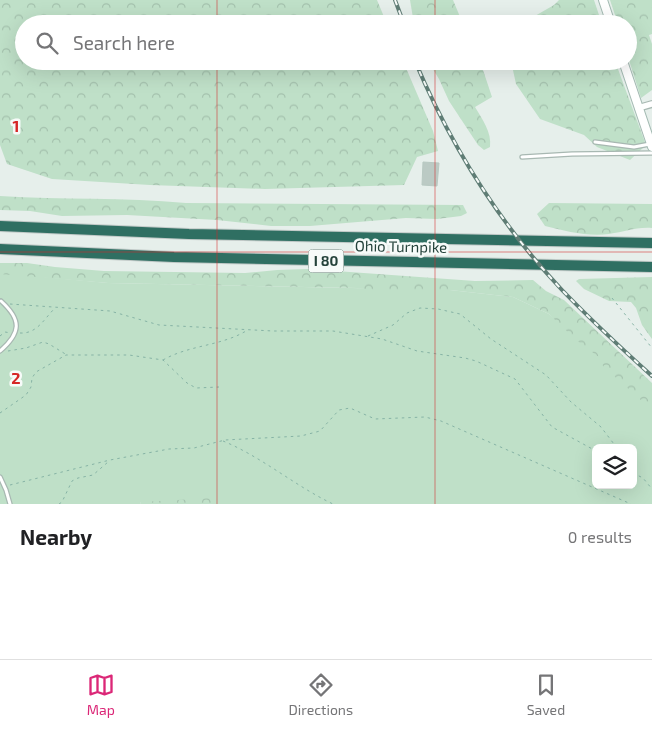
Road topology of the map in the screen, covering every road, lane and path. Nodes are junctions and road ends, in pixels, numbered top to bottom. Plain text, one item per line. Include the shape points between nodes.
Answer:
1 (603, 0) edge
2 (608, 15) edge
3 (626, 70) edge
4 (652, 104) edge
5 (638, 108) junction
6 (595, 142) dead end
7 (651, 145) edge
8 (652, 153) edge
9 (522, 157) dead end
10 (0, 226) edge
11 (652, 243) edge
12 (0, 249) edge
13 (652, 267) edge
14 (612, 298) dead end
15 (3, 302) joint
16 (56, 306) junction
17 (248, 330) junction
18 (14, 333) junction
19 (0, 336) edge
20 (368, 336) junction
21 (652, 348) edge
22 (0, 351) edge
23 (7, 351) dead end
24 (68, 355) junction
25 (163, 360) junction
26 (220, 386) dead end
27 (0, 413) edge
28 (222, 441) junction
29 (614, 444) edge
30 (592, 449) edge
31 (110, 460) junction
32 (637, 475) edge
33 (0, 477) edge
34 (4, 486) junction
35 (652, 489) edge
36 (10, 504) edge
37 (60, 504) edge
38 (333, 504) edge
39 (630, 504) edge

1 - 2 street
3 - 5 street
4 - 5 street
5 - 7 street
6 - 7 lane via 634,147
8 - 9 lane
10 - 11 highway, Ohio Turnpike / I 80 via 189,234
12 - 13 highway, Ohio Turnpike / I 80 via 164,257
14 - 21 path
15 - 16 path
15 - 18 lane via 17,320
16 - 17 path via 110,311 159,325
16 - 18 path via 34,331
17 - 20 path via 333,331
17 - 25 path via 234,338
18 - 19 path via 5,332
18 - 22 lane
20 - 29 path via 420,308 460,314 546,375 601,427
20 - 30 path via 417,351 476,361 515,379 552,427
23 - 24 path via 43,342
24 - 25 path via 129,355
24 - 27 path via 36,372 26,395
25 - 26 path via 196,388
28 - 31 path
28 - 38 path via 240,448
28 - 39 path via 301,436 320,431 339,410 350,408 375,419 425,417 441,421
31 - 34 path
31 - 37 path via 94,475 72,480
32 - 35 path
33 - 34 lane
34 - 36 lane

